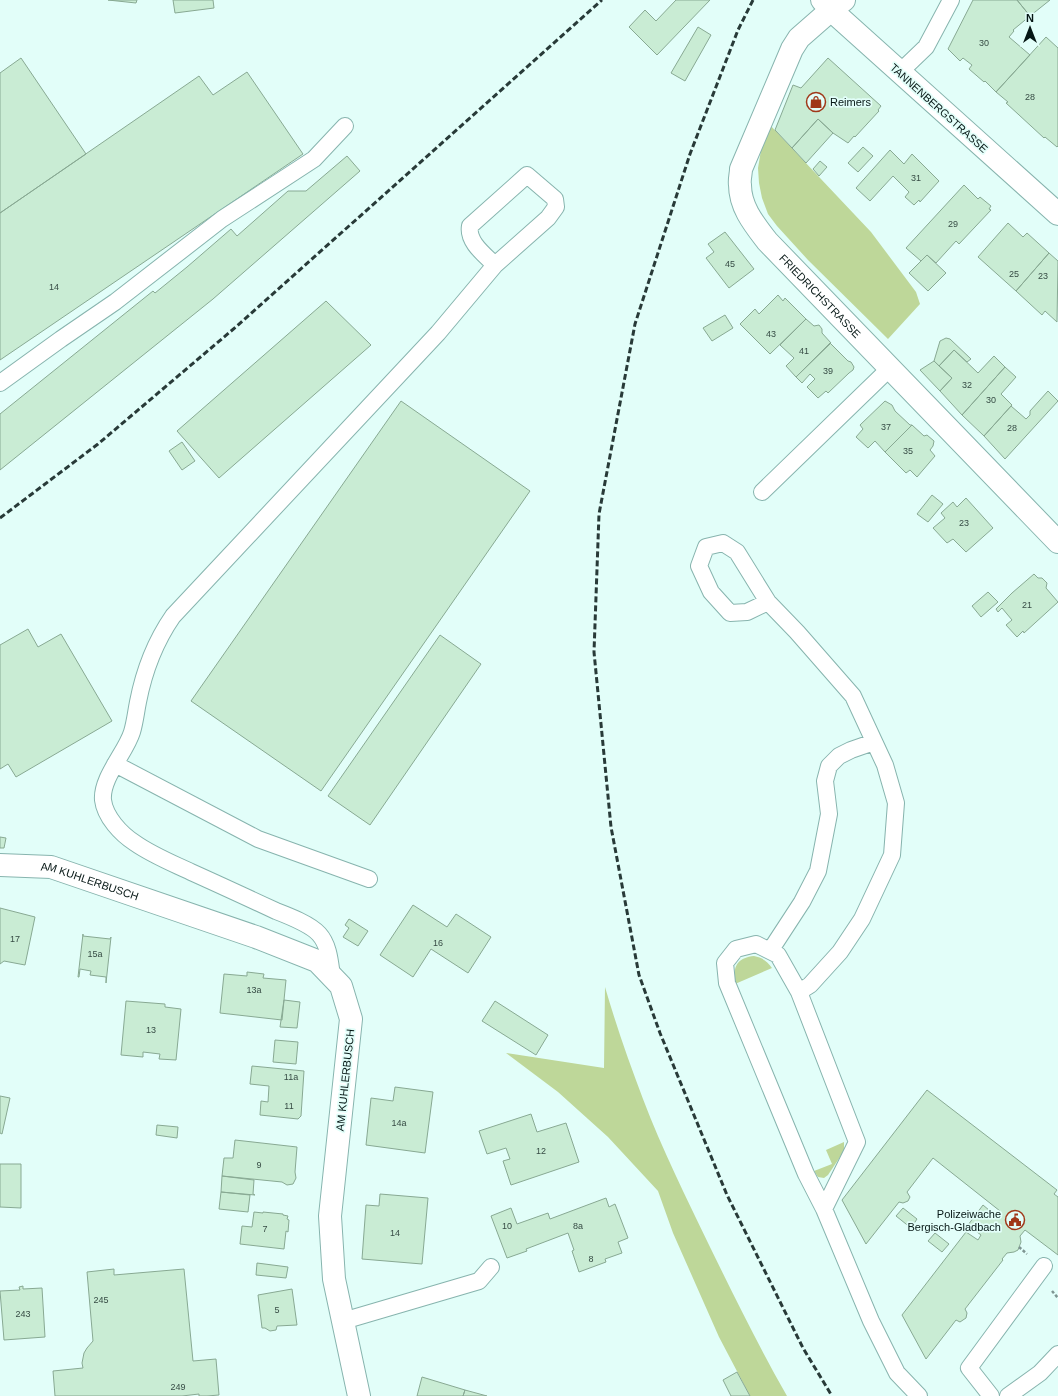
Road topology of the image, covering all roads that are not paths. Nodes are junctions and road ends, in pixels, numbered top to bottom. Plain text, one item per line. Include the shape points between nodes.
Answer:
1 (951, 0) edge
2 (832, 3) edge
3 (900, 72) junction
4 (345, 126) dead end
5 (1058, 214) edge
6 (495, 265) junction
7 (890, 368) junction
8 (0, 383) edge
9 (762, 492) dead end
10 (1058, 542) edge
11 (768, 602) junction
12 (874, 742) junction
13 (115, 764) junction
14 (0, 865) edge
15 (369, 879) dead end
16 (770, 951) junction
17 (332, 976) junction
18 (799, 992) junction
19 (824, 1209) junction
20 (1044, 1266) dead end
21 (491, 1268) dead end
22 (343, 1321) junction
23 (1058, 1354) edge
24 (359, 1396) edge
25 (919, 1396) edge
26 (991, 1396) edge
27 (1008, 1396) edge

1 - 3 lane via 926,47
2 - 3 street, TANNENBERGSTRASSE
2 - 7 street, FRIEDRICHSTRASSE via 792,49 741,169 742,203 752,222 767,241
3 - 5 street, TANNENBERGSTRASSE
4 - 8 lane via 314,159 222,219 115,302
6 - 6 lane via 472,240 470,226 527,175 555,199 556,207 548,218
6 - 13 lane via 438,333 173,616 161,632 147,664 133,730
7 - 9 lane
7 - 10 street, FRIEDRICHSTRASSE
11 - 11 lane via 737,552 723,543 706,547 699,566 711,592 730,613 747,612
11 - 12 lane via 853,696
12 - 16 lane via 839,756 829,766 825,781 829,814 818,871 802,902
12 - 18 lane via 885,765 896,803 892,854 862,919 840,952 810,985
13 - 15 lane via 258,839
13 - 17 lane via 104,789 103,800 111,820 134,843 308,926 319,934 326,945
14 - 17 street, AM KUHLERBUSCH via 51,867 256,937 317,961
16 - 18 lane via 778,954
16 - 19 lane via 756,944 736,949 725,963 726,983 806,1174
17 - 22 street, AM KUHLERBUSCH via 341,986 351,1019 330,1216 334,1279
18 - 19 lane via 857,1142
19 - 25 lane via 871,1321 897,1373
20 - 26 lane via 969,1368
21 - 22 lane via 479,1281
22 - 24 street, AM KUHLERBUSCH
23 - 27 lane via 1040,1373

